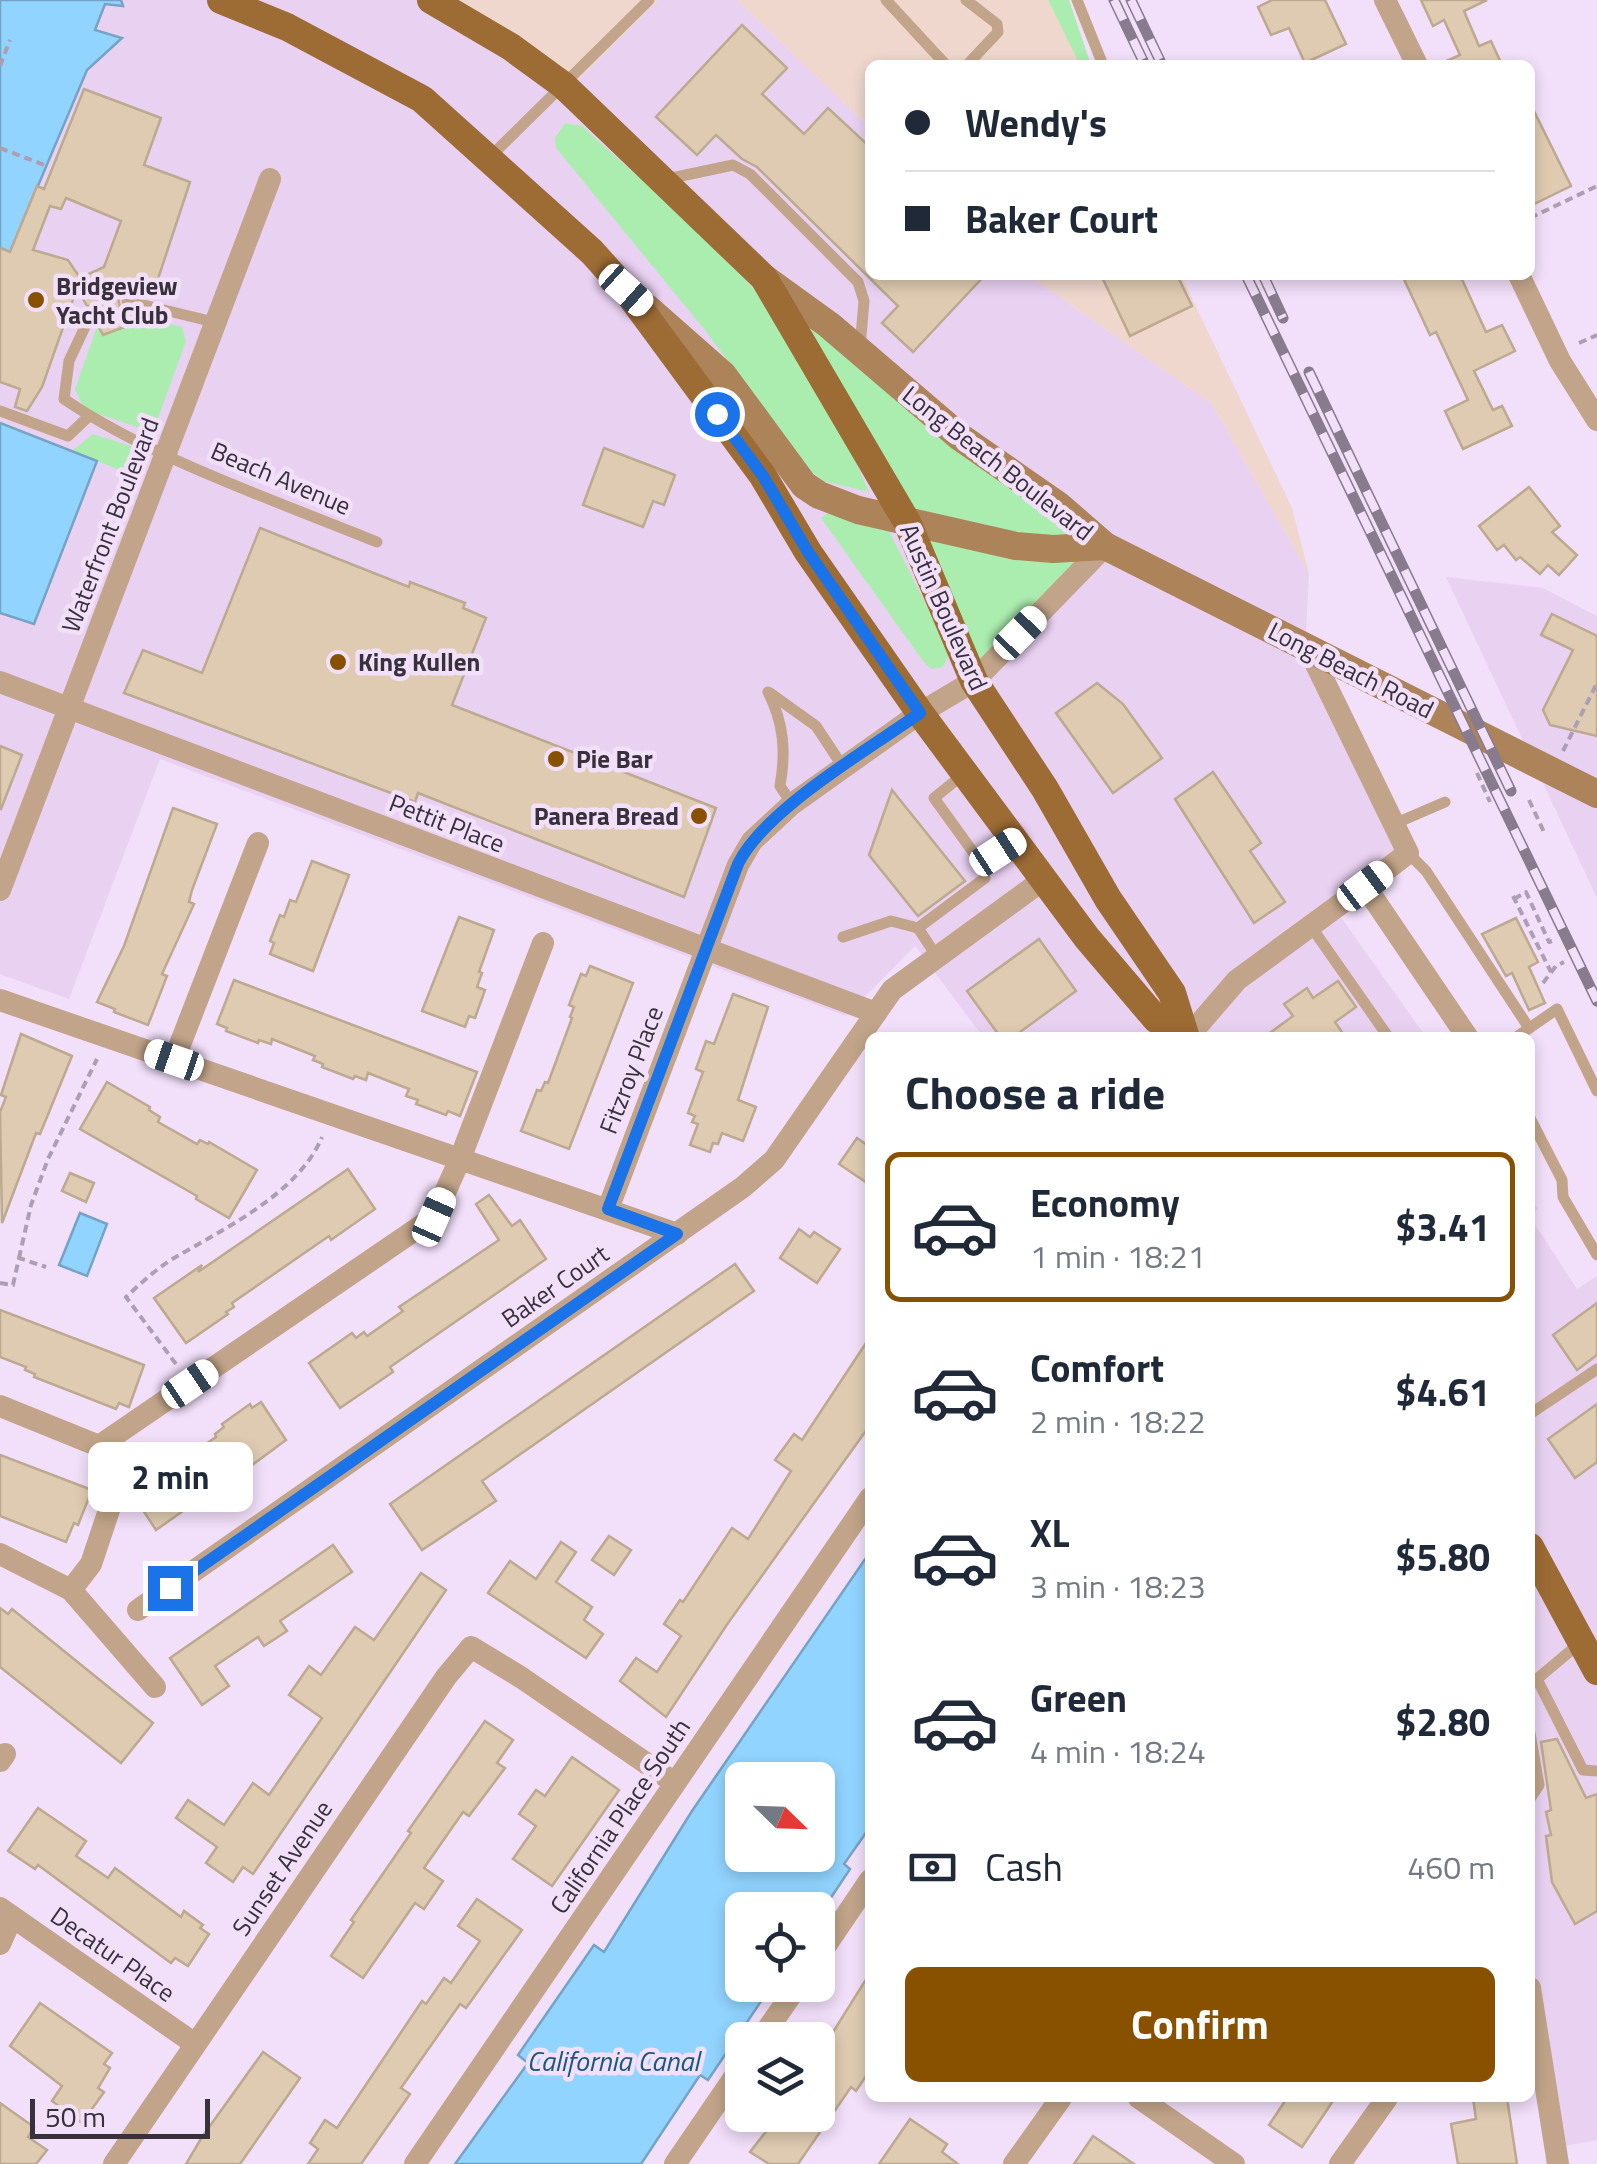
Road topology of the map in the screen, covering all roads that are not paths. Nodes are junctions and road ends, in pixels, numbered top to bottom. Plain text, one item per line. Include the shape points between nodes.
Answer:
1 (221, 0) edge
2 (431, 0) edge
3 (649, 0) edge
4 (886, 0) edge
5 (966, 0) edge
6 (1077, 0) edge
7 (1386, 0) edge
8 (941, 60) edge
9 (972, 60) edge
10 (1102, 60) edge
11 (1415, 60) edge
12 (563, 85) junction
13 (488, 159) junction
14 (270, 179) dead end
15 (663, 180) junction
16 (764, 278) junction
17 (1520, 280) edge
18 (626, 290) junction
19 (128, 301) dead end
20 (91, 314) dead end
21 (214, 322) junction
22 (860, 352) junction
23 (0, 412) edge
24 (90, 416) junction
25 (1597, 420) edge
26 (167, 455) junction
27 (907, 522) junction
28 (378, 542) dead end
29 (1104, 546) junction
30 (1308, 648) junction
31 (974, 681) junction
32 (0, 682) edge
33 (69, 708) junction
34 (920, 713) junction
35 (843, 767) junction
36 (965, 773) junction
37 (1597, 794) edge
38 (1444, 802) dead end
39 (792, 804) junction
40 (1394, 824) junction
41 (1015, 841) junction
42 (258, 842) dead end
43 (1408, 853) junction
44 (981, 863) junction
45 (1043, 880) junction
46 (1365, 886) junction
47 (0, 888) edge
48 (1310, 925) junction
49 (918, 928) junction
50 (843, 938) dead end
51 (543, 943) dead end
52 (705, 950) junction
53 (937, 957) junction
54 (0, 1000) edge
55 (876, 1013) junction
56 (1529, 1028) junction
57 (1177, 1032) edge
58 (1184, 1032) edge
59 (1191, 1032) edge
60 (1385, 1032) edge
61 (1464, 1032) edge
62 (1524, 1032) edge
63 (174, 1060) junction
64 (1597, 1091) edge
65 (1535, 1128) edge
66 (460, 1158) junction
67 (608, 1209) junction
68 (677, 1234) junction
69 (1597, 1255) edge
70 (1597, 1369) edge
71 (0, 1406) edge
72 (1535, 1411) edge
73 (99, 1446) junction
74 (865, 1505) edge
75 (0, 1554) edge
76 (1535, 1556) edge
77 (71, 1590) junction
78 (138, 1610) dead end
79 (1582, 1642) junction
80 (1597, 1671) edge
81 (155, 1687) dead end
82 (1535, 1762) edge
83 (1597, 1771) edge
84 (675, 1784) junction
85 (1535, 1791) edge
86 (863, 1906) edge
87 (6, 1912) edge
88 (835, 1938) edge
89 (0, 1944) edge
90 (1535, 2019) edge
91 (195, 2044) junction
92 (725, 2091) edge
93 (1058, 2102) edge
94 (1145, 2102) edge
95 (1384, 2102) edge
96 (114, 2164) edge
97 (415, 2164) edge
98 (675, 2164) edge
99 (1014, 2164) edge
100 (1234, 2164) edge
101 (1340, 2164) edge
102 (1558, 2164) edge

1 - 13 main road, Long Beach Boulevard via 287,27 422,100
2 - 12 main road, Long Beach Boulevard
3 - 12 lane
4 - 8 lane
5 - 9 lane via 998,32
6 - 10 lane
7 - 11 street
12 - 13 lane
12 - 15 main road, Long Beach Boulevard
13 - 18 main road, Long Beach Boulevard
14 - 21 street, Waterfront Boulevard
15 - 16 main road, Long Beach Boulevard
15 - 22 lane via 733,165 750,174 858,282 864,301
16 - 22 main road, Long Beach Boulevard
16 - 27 main road, Austin Boulevard
17 - 25 street
18 - 27 main road, Long Beach Boulevard via 722,375 804,484 836,503
18 - 34 main road via 763,476
19 - 21 lane
20 - 24 lane via 69,361 64,399
21 - 26 street, Waterfront Boulevard
22 - 29 main road, Long Beach Boulevard
23 - 24 lane via 68,436
24 - 26 lane, Beach Avenue
26 - 28 lane, Beach Avenue
26 - 33 street, Waterfront Boulevard
27 - 29 main road, Long Beach Boulevard via 1039,549
27 - 31 main road, Austin Boulevard
29 - 30 main road, Long Beach Road
29 - 31 street, Fitzroy Place
30 - 37 main road, Long Beach Road
30 - 40 street
31 - 34 street, Fitzroy Place
31 - 58 main road, Austin Boulevard via 1172,993
32 - 33 street, Pettit Place
33 - 47 street, Waterfront Boulevard
33 - 52 street, Pettit Place
34 - 35 street, Fitzroy Place
34 - 36 main road
35 - 39 street, Fitzroy Place
35 - 39 lane via 816,726 768,692 783,738 780,786
36 - 41 main road
36 - 44 lane via 934,798
38 - 40 lane
39 - 52 street, Fitzroy Place via 745,850
40 - 43 street
41 - 44 lane
41 - 45 main road
42 - 63 street
43 - 46 street
43 - 56 lane
44 - 49 lane via 985,878
45 - 53 street, Baker Court
45 - 57 main road via 1156,1019
46 - 48 street
46 - 61 street
48 - 59 street via 1236,980
48 - 60 lane
49 - 50 lane via 891,921
49 - 53 lane
51 - 66 street
52 - 55 street, Pettit Place
52 - 67 street, Fitzroy Place
53 - 55 street, Baker Court via 892,990
54 - 63 street
55 - 68 street, Baker Court via 774,1160
56 - 62 lane
56 - 64 lane via 1557,1009
63 - 66 street
65 - 69 lane via 1562,1180 1563,1198
66 - 67 street
66 - 73 street via 434,1217
67 - 68 street
68 - 78 street, Baker Court
70 - 72 lane
71 - 73 street
73 - 77 street via 111,1504 91,1564
74 - 84 street, California Place South
75 - 77 street
76 - 79 main road
77 - 81 street
79 - 80 main road
79 - 83 lane via 1537,1678 1584,1770
82 - 85 lane
84 - 91 street, Sunset Avenue via 470,1647
84 - 97 street, California Place South
86 - 88 street
87 - 89 street
87 - 91 street, Decatur Place
90 - 102 street
91 - 96 street, Sunset Avenue
92 - 98 street
93 - 99 street
94 - 100 street
95 - 101 street

